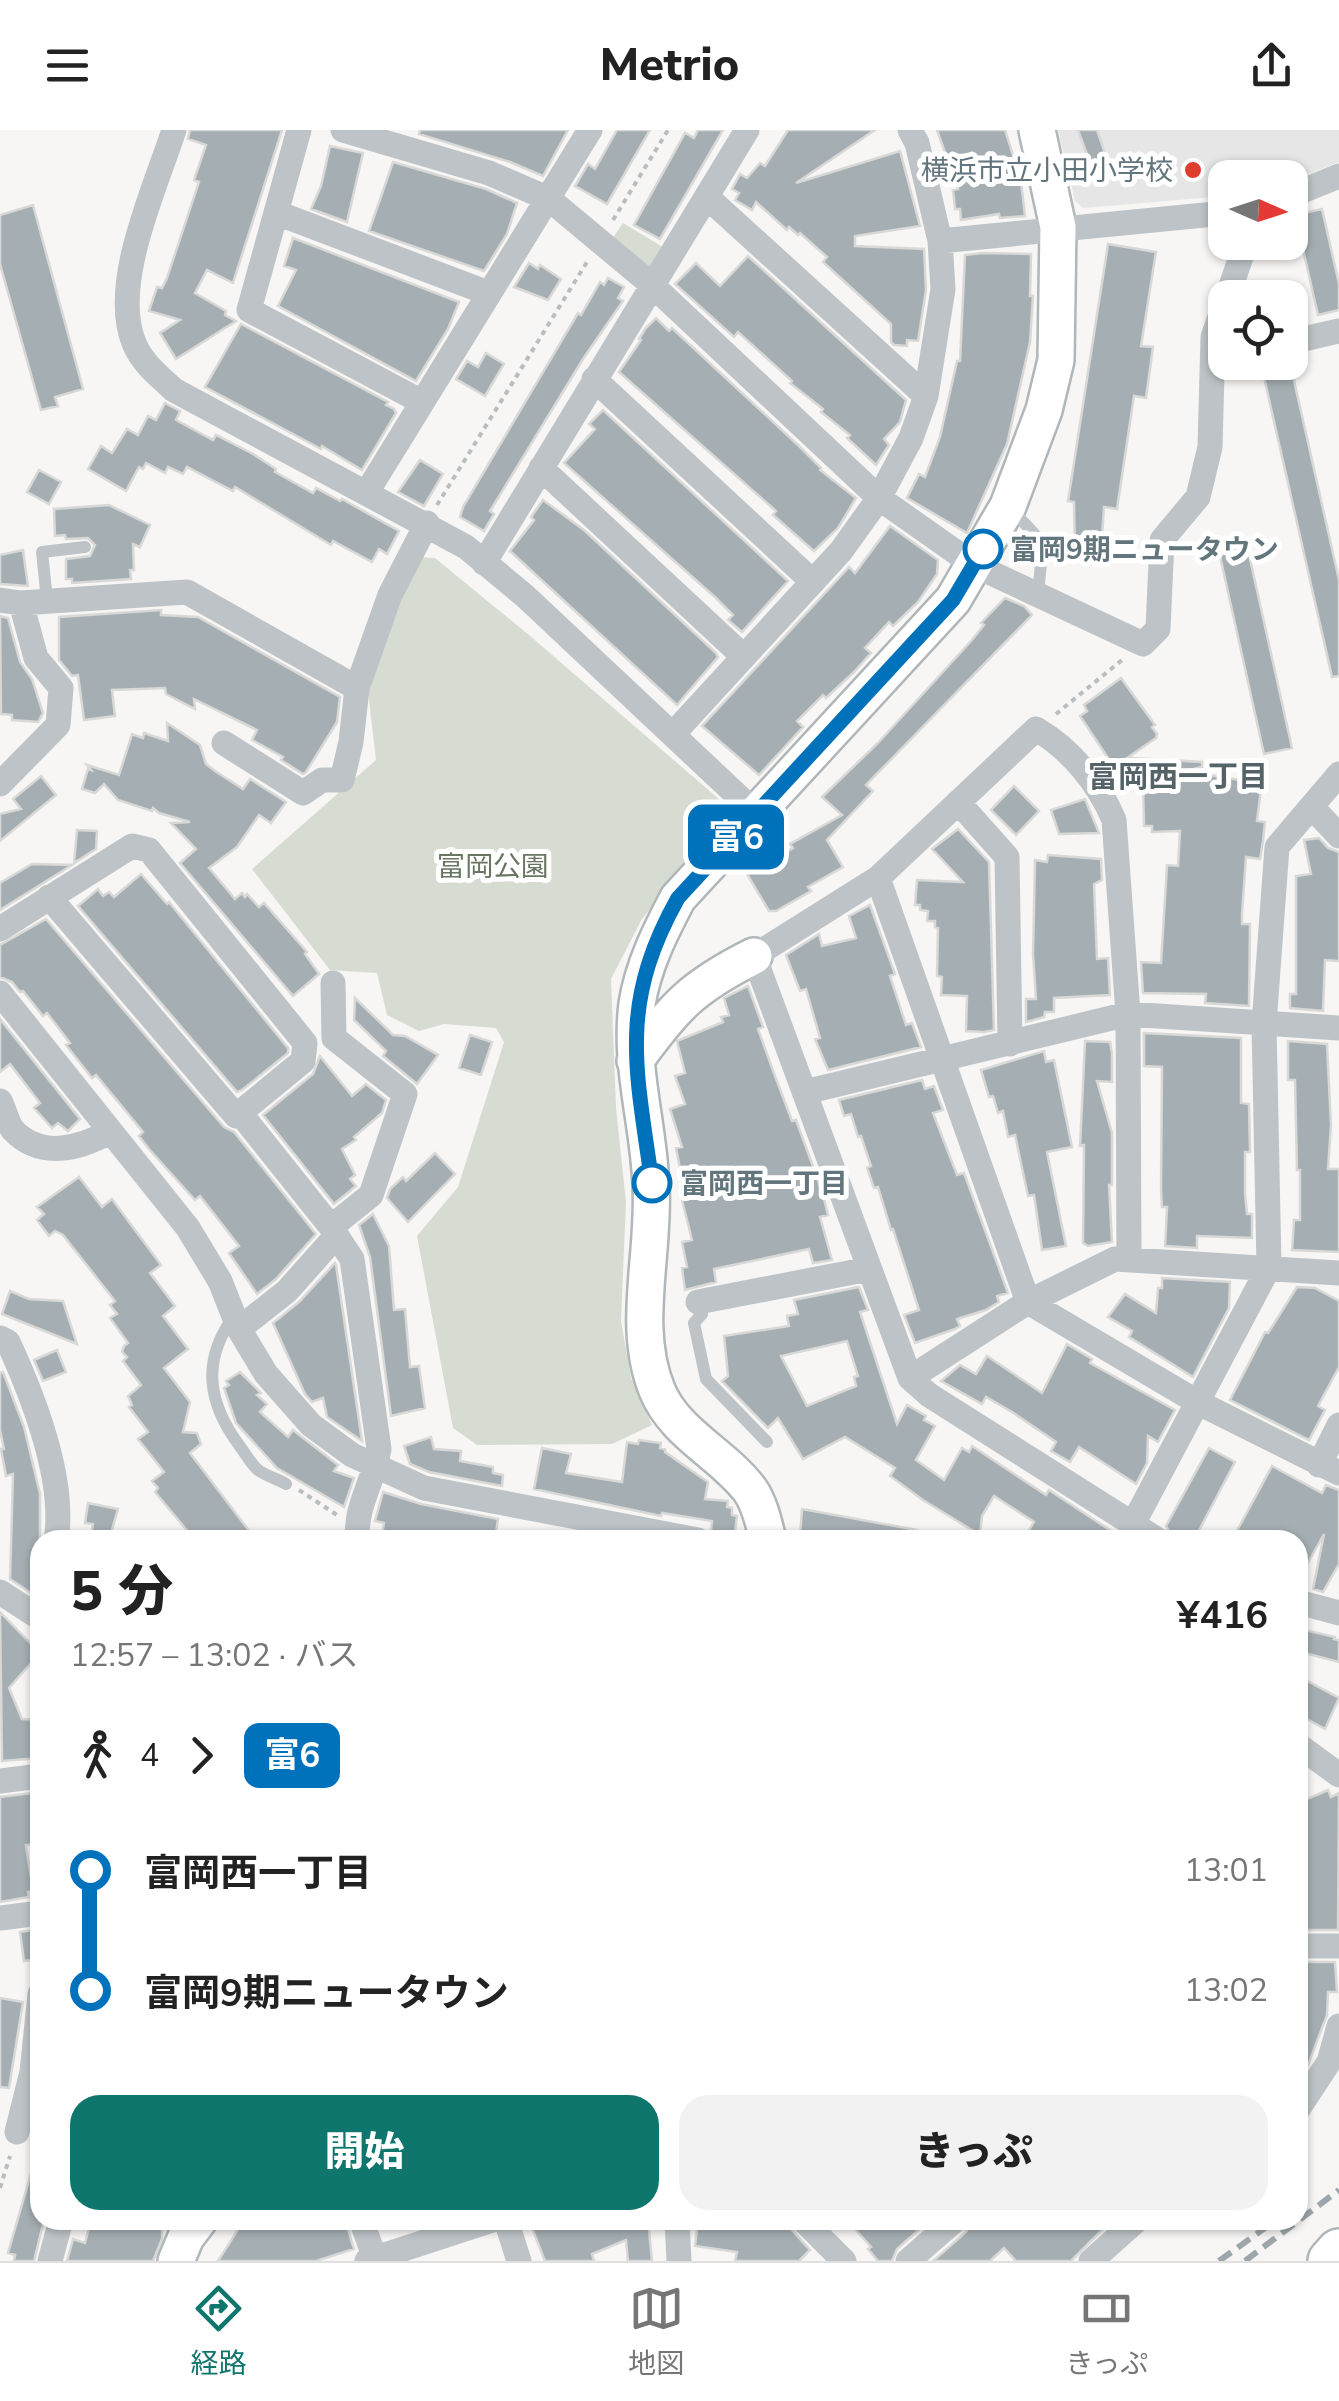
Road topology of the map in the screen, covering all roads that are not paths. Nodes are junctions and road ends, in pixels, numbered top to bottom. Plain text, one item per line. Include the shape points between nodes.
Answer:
1 (174, 130) edge
2 (299, 130) edge
3 (343, 130) edge
4 (590, 130) edge
5 (747, 130) edge
6 (910, 130) edge
7 (1038, 130) edge
8 (1339, 176) edge
9 (1308, 189) edge
10 (707, 196) junction
11 (549, 199) junction
12 (276, 212) junction
13 (1208, 215) edge
14 (1058, 228) junction
15 (940, 241) junction
16 (651, 284) junction
17 (488, 293) junction
18 (1339, 331) edge
19 (1308, 338) edge
20 (594, 379) junction
21 (1212, 380) edge
22 (926, 396) junction
23 (422, 402) junction
24 (541, 468) junction
25 (367, 492) junction
26 (879, 498) junction
27 (1008, 506) junction
28 (426, 523) junction
29 (85, 547) dead end
30 (484, 563) junction
31 (974, 564) junction
32 (814, 582) junction
33 (1038, 595) junction
34 (48, 600) junction
35 (10, 602) edge
36 (742, 656) junction
37 (357, 688) junction
38 (673, 734) junction
39 (224, 743) dead end
40 (1339, 774) edge
41 (0, 784) edge
42 (958, 802) junction
43 (1312, 807) junction
44 (757, 814) junction
45 (1339, 836) edge
46 (878, 878) junction
47 (49, 897) junction
48 (0, 929) edge
49 (754, 956) junction
50 (333, 983) dead end
51 (0, 993) edge
52 (1128, 1014) junction
53 (1264, 1024) junction
54 (1339, 1028) edge
55 (1010, 1044) junction
56 (944, 1059) junction
57 (635, 1061) junction
58 (805, 1092) junction
59 (0, 1101) edge
60 (240, 1113) junction
61 (109, 1132) junction
62 (334, 1232) junction
63 (1128, 1259) junction
64 (1268, 1267) junction
65 (869, 1269) junction
66 (1339, 1273) edge
67 (698, 1302) joint
68 (1028, 1302) junction
69 (236, 1322) junction
70 (0, 1338) edge
71 (910, 1378) junction
72 (1199, 1403) junction
73 (1339, 1424) edge
74 (766, 1442) dead end
75 (376, 1468) junction
76 (1329, 1470) edge
77 (292, 1486) road end
78 (348, 1523) edge
79 (1133, 1524) junction
80 (566, 1529) edge
81 (58, 1530) edge
82 (765, 1530) edge
83 (1142, 1530) edge
84 (0, 1592) edge
85 (1308, 1605) edge
86 (30, 1612) edge
87 (1339, 1613) edge
88 (1308, 1753) edge
89 (1339, 1776) edge
90 (30, 1777) edge
91 (0, 1781) edge
92 (30, 1914) edge
93 (0, 1918) edge
94 (1308, 1946) edge
95 (1339, 1946) edge
96 (1339, 2026) edge
97 (30, 2080) edge
98 (1308, 2094) edge
99 (17, 2132) road end
100 (58, 2230) edge
101 (191, 2230) edge
102 (364, 2230) edge
103 (462, 2230) edge
104 (509, 2230) edge
105 (677, 2230) edge
106 (813, 2230) edge
107 (944, 2230) edge
108 (1126, 2230) edge
109 (1339, 2252) edge
110 (372, 2260) edge
111 (50, 2261) edge
112 (176, 2261) edge
113 (519, 2261) edge
114 (679, 2261) edge
115 (844, 2261) edge
116 (908, 2261) edge
117 (1091, 2261) edge
118 (1331, 2261) edge

1 - 25 street via 131,264 124,311 134,345 174,390
2 - 12 street
3 - 11 street via 489,173
4 - 11 street
5 - 10 street
6 - 15 street
7 - 14 street
8 - 9 street
10 - 16 street
10 - 22 street
11 - 16 street
11 - 17 street
12 - 17 street
12 - 23 street via 248,310
13 - 14 street
14 - 15 street
14 - 27 street via 1056,360
15 - 22 street via 943,289
16 - 20 street
16 - 26 street
17 - 23 street
18 - 19 street
20 - 24 street
20 - 32 street
21 - 33 street via 1210,446 1198,496 1162,540 1158,629 1143,644
22 - 26 street
23 - 25 street
24 - 30 street
24 - 36 street
25 - 28 street
26 - 31 street
26 - 32 street
27 - 31 street
27 - 33 lane via 1043,544
28 - 30 street
28 - 37 street via 390,594
29 - 34 lane via 42,552
30 - 38 street
31 - 33 street
31 - 44 street via 953,600
32 - 36 street
34 - 35 street
34 - 37 street via 188,592
35 - 41 street via 36,658 61,688 58,725
36 - 38 street
37 - 39 street via 342,780 322,780 303,793
38 - 44 street
40 - 43 street
42 - 46 street
42 - 52 street via 1036,729 1055,740 1103,793 1114,820
42 - 55 street via 1007,858
43 - 45 street
43 - 53 street via 1277,847
44 - 57 street via 678,898 656,938 637,1004
46 - 49 street
46 - 56 street
47 - 48 street
47 - 60 street
47 - 60 street via 132,846 149,850 304,1043 303,1060
49 - 57 street via 708,979 670,1014
49 - 58 street
50 - 62 street via 334,1038 404,1094 370,1195
51 - 61 street
52 - 53 street
52 - 55 street
52 - 63 street
53 - 54 street
53 - 64 street
55 - 56 street
56 - 58 street
56 - 68 street
57 - 82 street via 652,1183 646,1353 658,1393 752,1493
58 - 65 street
59 - 61 street via 11,1128 38,1148 83,1147
60 - 62 street
61 - 69 street via 188,1228
62 - 69 street via 287,1291
62 - 75 street via 356,1276 380,1449
63 - 64 street
63 - 68 street
64 - 66 street
64 - 72 street
65 - 67 street
65 - 71 street
67 - 74 lane via 702,1314 694,1323 706,1379
68 - 71 street
68 - 72 street
69 - 75 street via 266,1374 311,1426
69 - 77 lane via 225,1328 215,1358 214,1401 258,1470
70 - 81 street via 8,1342 35,1400
71 - 79 street
72 - 76 street
72 - 79 street
73 - 76 street
75 - 78 street
75 - 80 street
79 - 83 street
84 - 86 street
85 - 87 street
88 - 89 street
90 - 91 street
92 - 93 street
94 - 95 street
96 - 98 street via 1329,2062
97 - 99 street
100 - 111 street
101 - 112 street
102 - 110 street
103 - 110 street
104 - 113 street
105 - 114 street
106 - 115 street
107 - 116 street
108 - 117 street
109 - 118 highway

